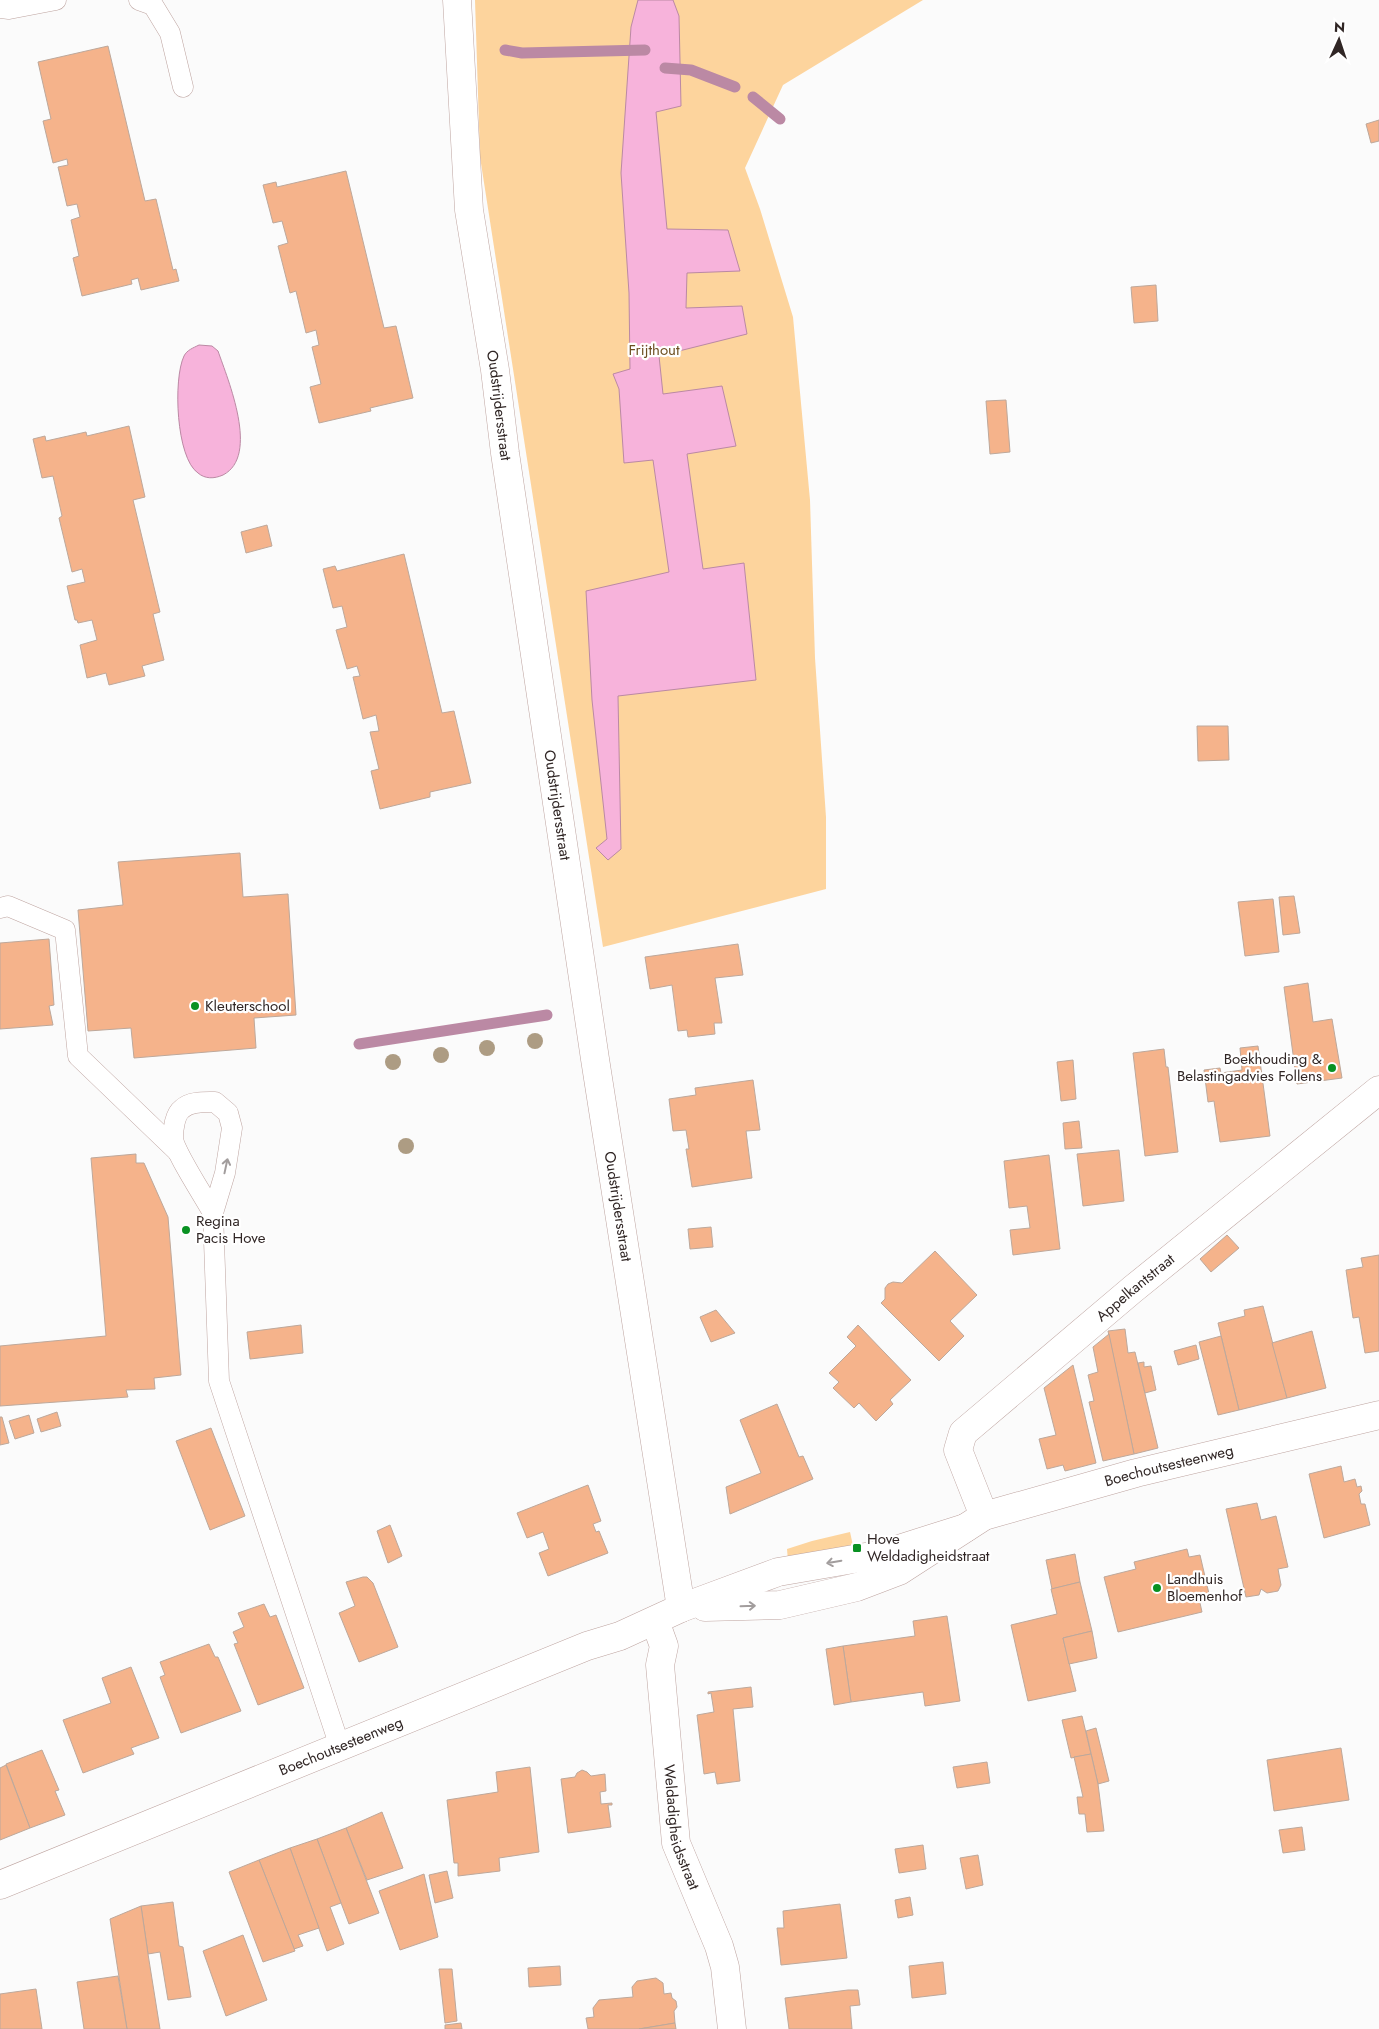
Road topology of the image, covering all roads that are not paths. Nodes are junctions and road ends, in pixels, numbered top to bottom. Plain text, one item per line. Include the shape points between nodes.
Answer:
1 (56, 0) edge
2 (139, 0) edge
3 (457, 0) edge
4 (0, 8) edge
5 (182, 87) dead end
6 (0, 908) edge
7 (1379, 1090) edge
8 (178, 1150) junction
9 (213, 1213) junction
10 (1379, 1415) edge
11 (975, 1522) junction
12 (778, 1572) junction
13 (780, 1604) junction
14 (681, 1608) junction
15 (655, 1621) junction
16 (340, 1747) junction
17 (0, 1885) edge
18 (732, 2029) edge

1 - 4 lane
2 - 5 lane via 153,5 170,33
3 - 14 street, Oudstrijdersstraat via 468,210 495,370 595,1059
6 - 8 lane via 8,906 65,930 78,1056
7 - 11 street, Appelkantstraat via 1103,1314 963,1433 958,1450
8 - 9 lane
9 -> 8 lane via 230,1151 232,1128 228,1113 215,1102 195,1103 182,1109 176,1119 173,1138
9 - 16 lane via 219,1381
10 - 11 street, Boechoutsesteenweg via 1136,1473
11 -> 12 street, Boechoutsesteenweg via 883,1554
11 - 13 street, Boechoutsesteenweg via 899,1571 857,1587
12 - 13 street
12 - 14 street, Boechoutsesteenweg
14 -> 13 street, Boechoutsesteenweg
14 - 15 street, Boechoutsesteenweg
15 - 16 street, Boechoutsesteenweg
15 - 18 street, Weldadigheidsstraat via 664,1646 660,1665 676,1843 719,1946 725,1967
16 - 17 street, Boechoutsesteenweg

